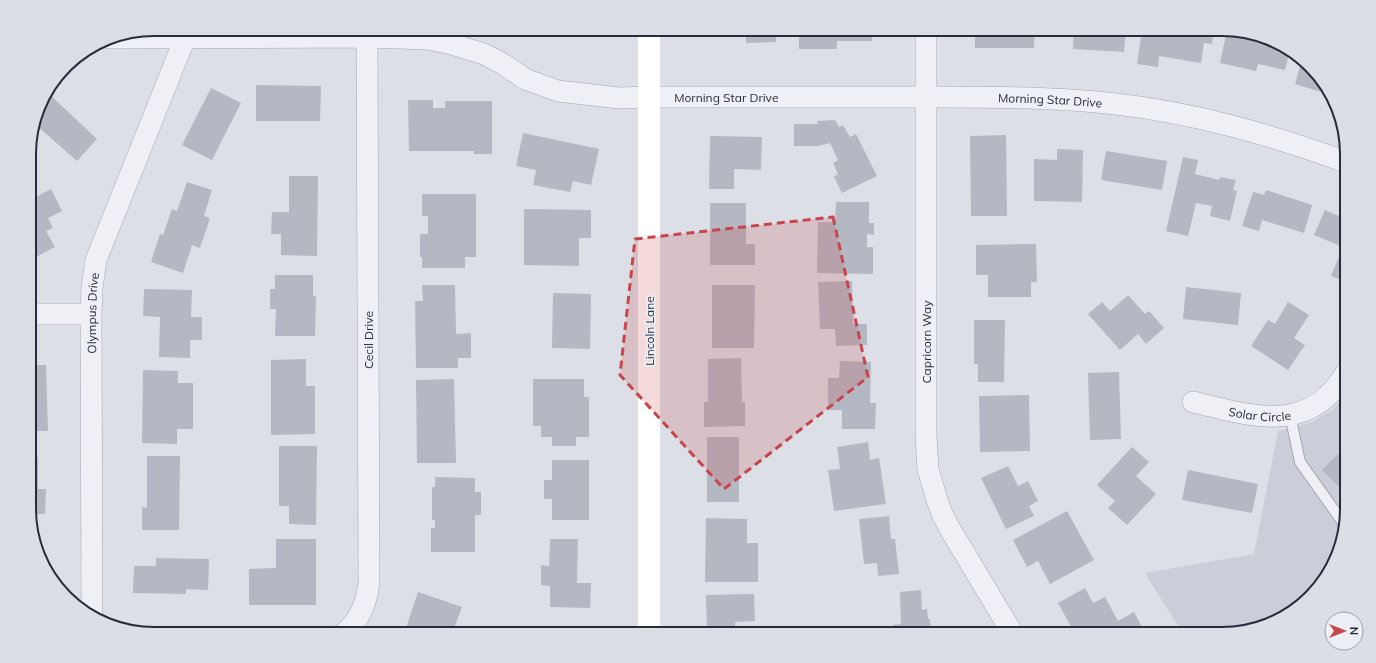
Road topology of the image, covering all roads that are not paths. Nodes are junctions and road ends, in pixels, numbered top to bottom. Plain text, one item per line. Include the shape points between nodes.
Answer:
1 (184, 36) edge
2 (322, 36) edge
3 (649, 36) edge
4 (926, 36) edge
5 (367, 37) junction
6 (649, 97) junction
7 (926, 97) junction
8 (1340, 160) edge
9 (36, 314) edge
10 (91, 314) junction
11 (1340, 381) edge
12 (1193, 402) dead end
13 (1290, 415) junction
14 (1340, 518) edge
15 (92, 609) edge
16 (350, 627) edge
17 (649, 627) edge
18 (1009, 627) edge

1 - 10 street, Olympus Drive via 96,260
2 - 5 street, Morning Star Drive
3 - 6 street, Lincoln Lane
4 - 7 street, Capricorn Way
5 - 6 street, Morning Star Drive via 428,39 448,43 484,54 525,79 558,91 619,98
5 - 16 street, Cecil Drive via 369,582 361,613
6 - 7 street, Morning Star Drive
6 - 17 street, Lincoln Lane
7 - 8 street, Morning Star Drive via 1032,97 1161,110 1251,130
7 - 18 street, Capricorn Way via 928,469 937,500 950,529
9 - 10 street
10 - 15 street, Olympus Drive
11 - 13 street, Solar Circle via 1324,400 1302,412
12 - 13 street, Solar Circle via 1260,417
13 - 14 lane via 1300,462

